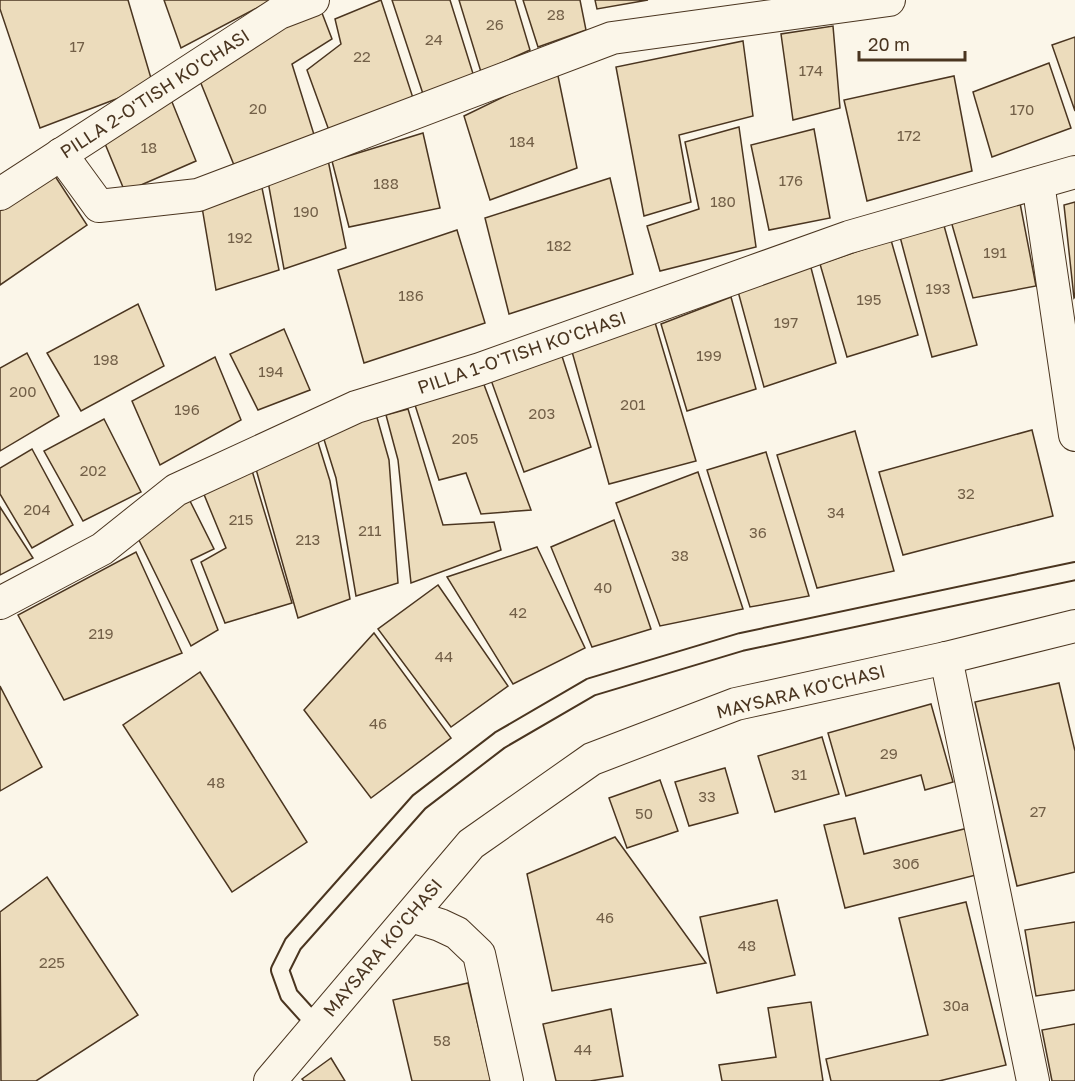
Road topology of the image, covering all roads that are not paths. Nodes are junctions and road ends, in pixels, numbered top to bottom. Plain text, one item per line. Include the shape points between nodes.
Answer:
1 (313, 0) edge
2 (889, 0) edge
3 (61, 154) junction
4 (1075, 172) edge
5 (1038, 183) junction
6 (0, 194) edge
7 (1075, 435) edge
8 (1075, 571) edge
9 (0, 603) edge
10 (1075, 626) edge
11 (946, 658) junction
12 (411, 916) junction
13 (317, 1026) junction
14 (270, 1081) edge
15 (507, 1081) edge
16 (1033, 1081) edge

1 - 3 street, PILLA 2-O'TISH KO'CHASI via 279,13
2 - 3 street via 612,38 198,195 99,206
3 - 6 street, PILLA 2-O'TISH KO'CHASI
4 - 5 street, PILLA 1-O'TISH KO'CHASI
5 - 7 street
5 - 9 street, PILLA 1-O'TISH KO'CHASI via 849,237 480,369 356,407 176,490 102,549
8 - 13 lane via 741,642 591,687 500,740 419,802 292,944 280,970 289,995
10 - 11 street, MAYSARA KO'CHASI
11 - 12 street, MAYSARA KO'CHASI via 736,704 592,759 471,844
11 - 16 street
12 - 13 street, MAYSARA KO'CHASI
12 - 15 street via 457,933 479,954
13 - 14 street, MAYSARA KO'CHASI

